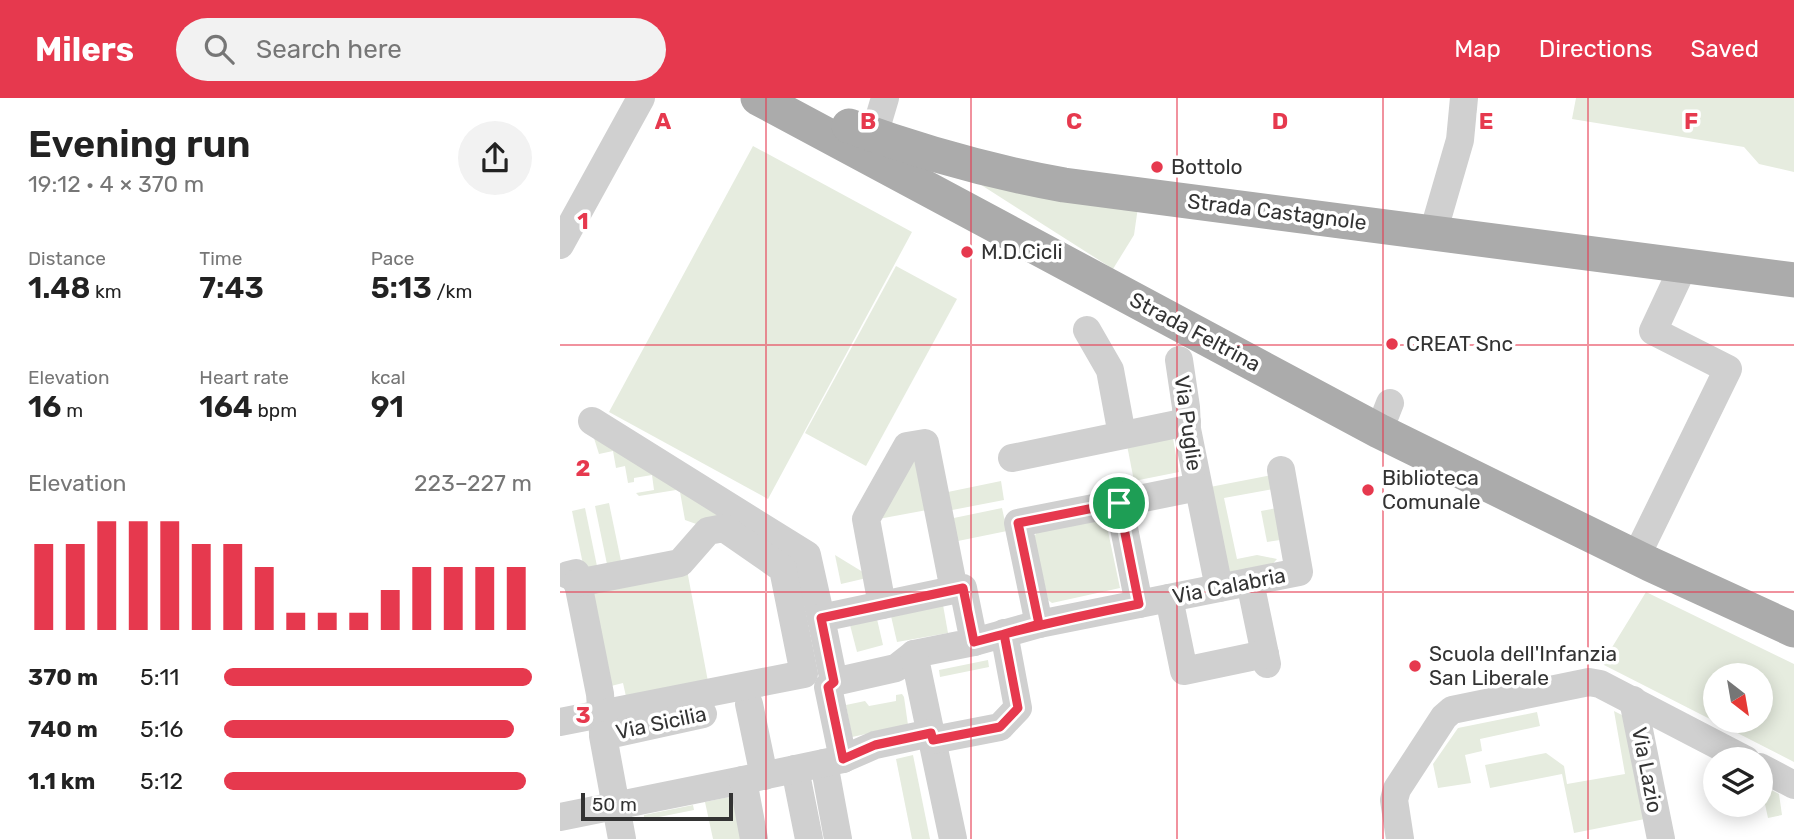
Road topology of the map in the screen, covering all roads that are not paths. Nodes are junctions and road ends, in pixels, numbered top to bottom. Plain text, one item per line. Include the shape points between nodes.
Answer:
1 (641, 98) edge
2 (758, 98) edge
3 (770, 98) edge
4 (884, 98) edge
5 (1464, 98) edge
6 (874, 135) junction
7 (1433, 233) junction
8 (560, 245) edge
9 (1684, 265) junction
10 (1794, 280) edge
11 (1087, 330) dead end
12 (1178, 360) dead end
13 (592, 421) dead end
14 (1187, 422) junction
15 (1122, 435) junction
16 (1012, 457) dead end
17 (1280, 470) dead end
18 (1198, 487) junction
19 (1119, 503) junction
20 (1636, 557) junction
21 (569, 580) edge
22 (1250, 582) junction
23 (1219, 588) junction
24 (954, 590) junction
25 (1169, 598) junction
26 (1139, 604) junction
27 (882, 605) junction
28 (821, 618) junction
29 (1039, 624) junction
30 (1790, 629) edge
31 (1004, 634) junction
32 (974, 642) junction
33 (914, 654) junction
34 (831, 685) junction
35 (1633, 700) junction
36 (749, 704) junction
37 (560, 722) edge
38 (602, 725) junction
39 (932, 737) junction
40 (1722, 747) edge
41 (834, 761) junction
42 (795, 769) junction
43 (1773, 774) edge
44 (754, 778) junction
45 (1794, 785) edge
46 (616, 807) junction
47 (560, 817) edge
48 (622, 839) edge
49 (754, 839) edge
50 (809, 839) edge
51 (838, 839) edge
52 (953, 839) edge
53 (1400, 839) edge
54 (1661, 839) edge

1 - 8 street
2 - 20 main road, Strada Feltrina via 1385,417
3 - 6 main road, Strada Castagnole
4 - 6 street
5 - 7 street via 1460,139
6 - 7 main road, Strada Castagnole via 1041,181
7 - 9 main road, Strada Castagnole
9 - 10 main road, Strada Castagnole
9 - 20 street via 1653,331 1728,369
11 - 15 street via 1110,370
12 - 14 street, Via Puglie
13 - 28 street via 807,555
14 - 15 street
14 - 18 street, Via Puglie
15 - 16 street
17 - 22 street, Via Calabria via 1299,572
18 - 19 street, Via Puglie
18 - 23 street, Via Puglie
19 - 26 street
19 - 29 street via 1018,523
20 - 30 main road, Strada Feltrina
21 - 38 street via 600,694
21 - 38 street via 680,563 708,531 724,528 783,569 804,674
22 - 23 street, Via Calabria
22 - 25 street via 1266,659 1184,671
23 - 25 street, Via Calabria
24 - 27 street
24 - 27 street via 925,443 907,446 866,519
24 - 32 street via 963,588
25 - 26 street, Via Calabria
26 - 29 street, Via Calabria
27 - 28 street
28 - 34 street
29 - 31 street, Via Calabria
31 - 32 street, Via Calabria
31 - 39 street via 1018,708 1000,727
32 - 33 street, Via Calabria
33 - 34 street, Via Sicilia via 896,668
33 - 39 street
34 - 36 street, Via Sicilia
34 - 41 street
35 - 40 street
35 - 53 street via 1589,682 1452,710 1397,789 1394,800
35 - 54 street, Via Lazio
36 - 38 street, Via Sicilia
36 - 44 street
37 - 38 street
38 - 46 street, Via Sicilia
39 - 41 street via 875,745
39 - 52 street
41 - 42 street
41 - 51 street
42 - 44 street
42 - 50 street
43 - 45 street
44 - 46 street
44 - 49 street
46 - 47 street
46 - 48 street, Via Sicilia

